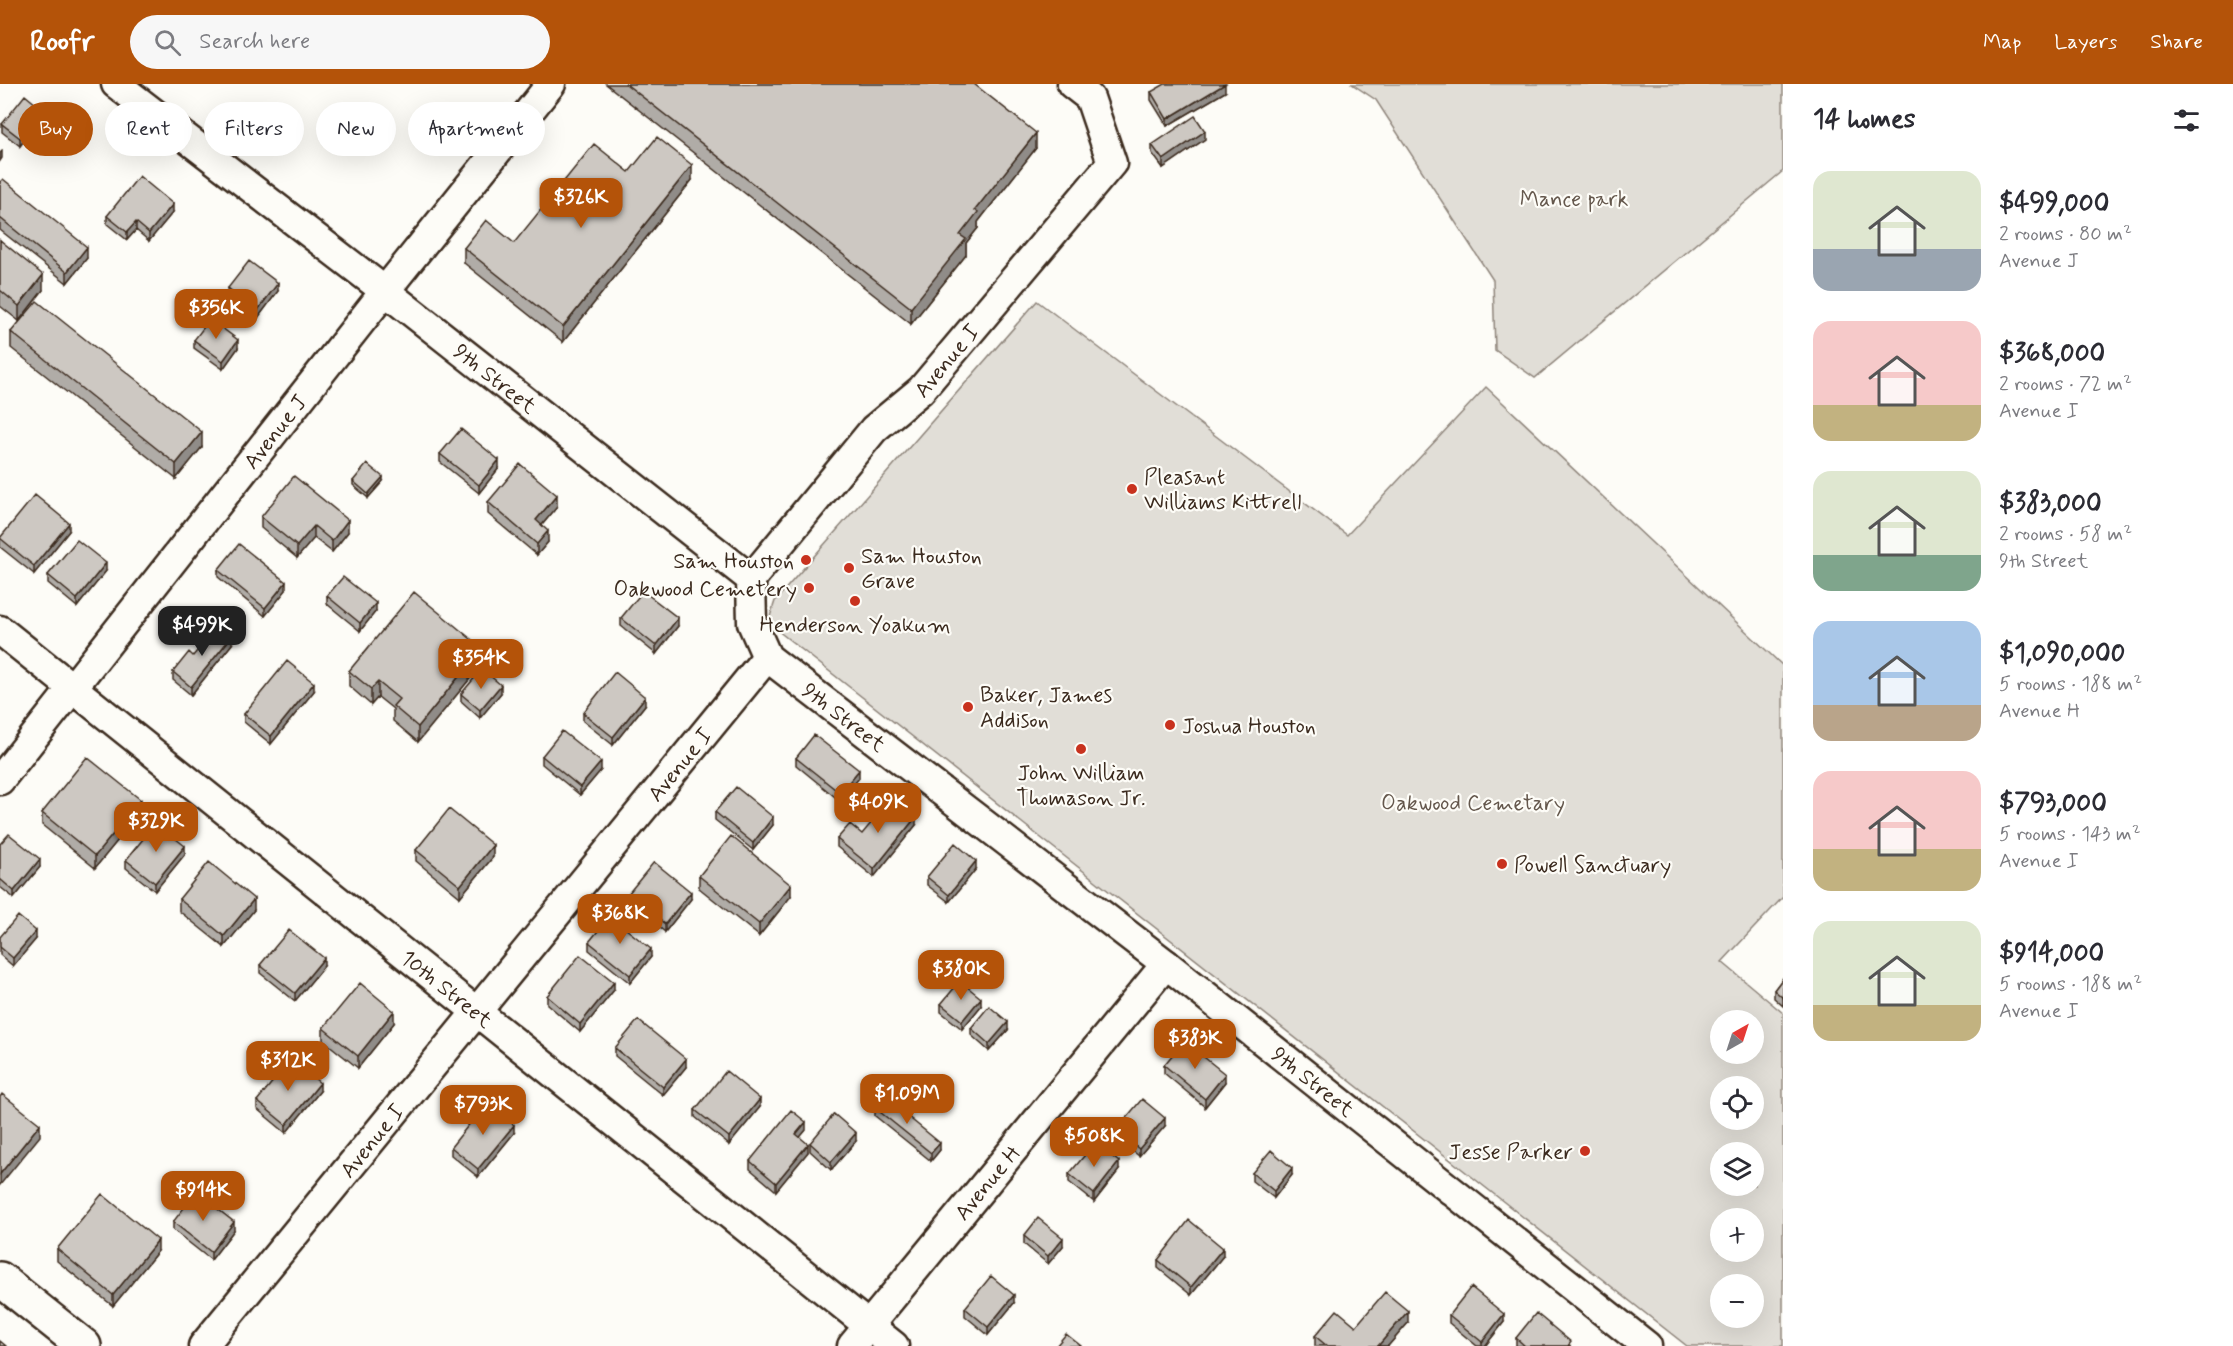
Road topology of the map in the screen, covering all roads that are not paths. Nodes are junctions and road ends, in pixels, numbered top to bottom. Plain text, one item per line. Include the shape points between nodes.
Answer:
1 (116, 84) edge
2 (551, 84) edge
3 (1072, 84) edge
4 (385, 291) junction
5 (751, 579) junction
6 (0, 630) edge
7 (767, 657) junction
8 (72, 687) junction
9 (0, 780) edge
10 (1166, 964) junction
11 (477, 1011) junction
12 (0, 1280) edge
13 (860, 1336) edge
14 (84, 1346) edge
15 (203, 1346) edge
16 (894, 1346) edge
17 (1647, 1346) edge

1 - 4 street, 9th Street
2 - 4 street, Avenue J
3 - 5 street, Avenue I via 1090,98 1112,163 921,390 874,429
4 - 5 street, 9th Street
4 - 8 street, Avenue J
5 - 7 street, 9th Street via 752,623
6 - 8 street, 10th Street
7 - 10 street, 9th Street
7 - 11 street, Avenue I
8 - 9 street, Avenue J
8 - 11 street, 10th Street
10 - 13 street, Avenue H
10 - 17 street, 9th Street
11 - 13 street, 10th Street
11 - 15 street, Avenue I
12 - 14 main road
13 - 16 street, 10th Street

